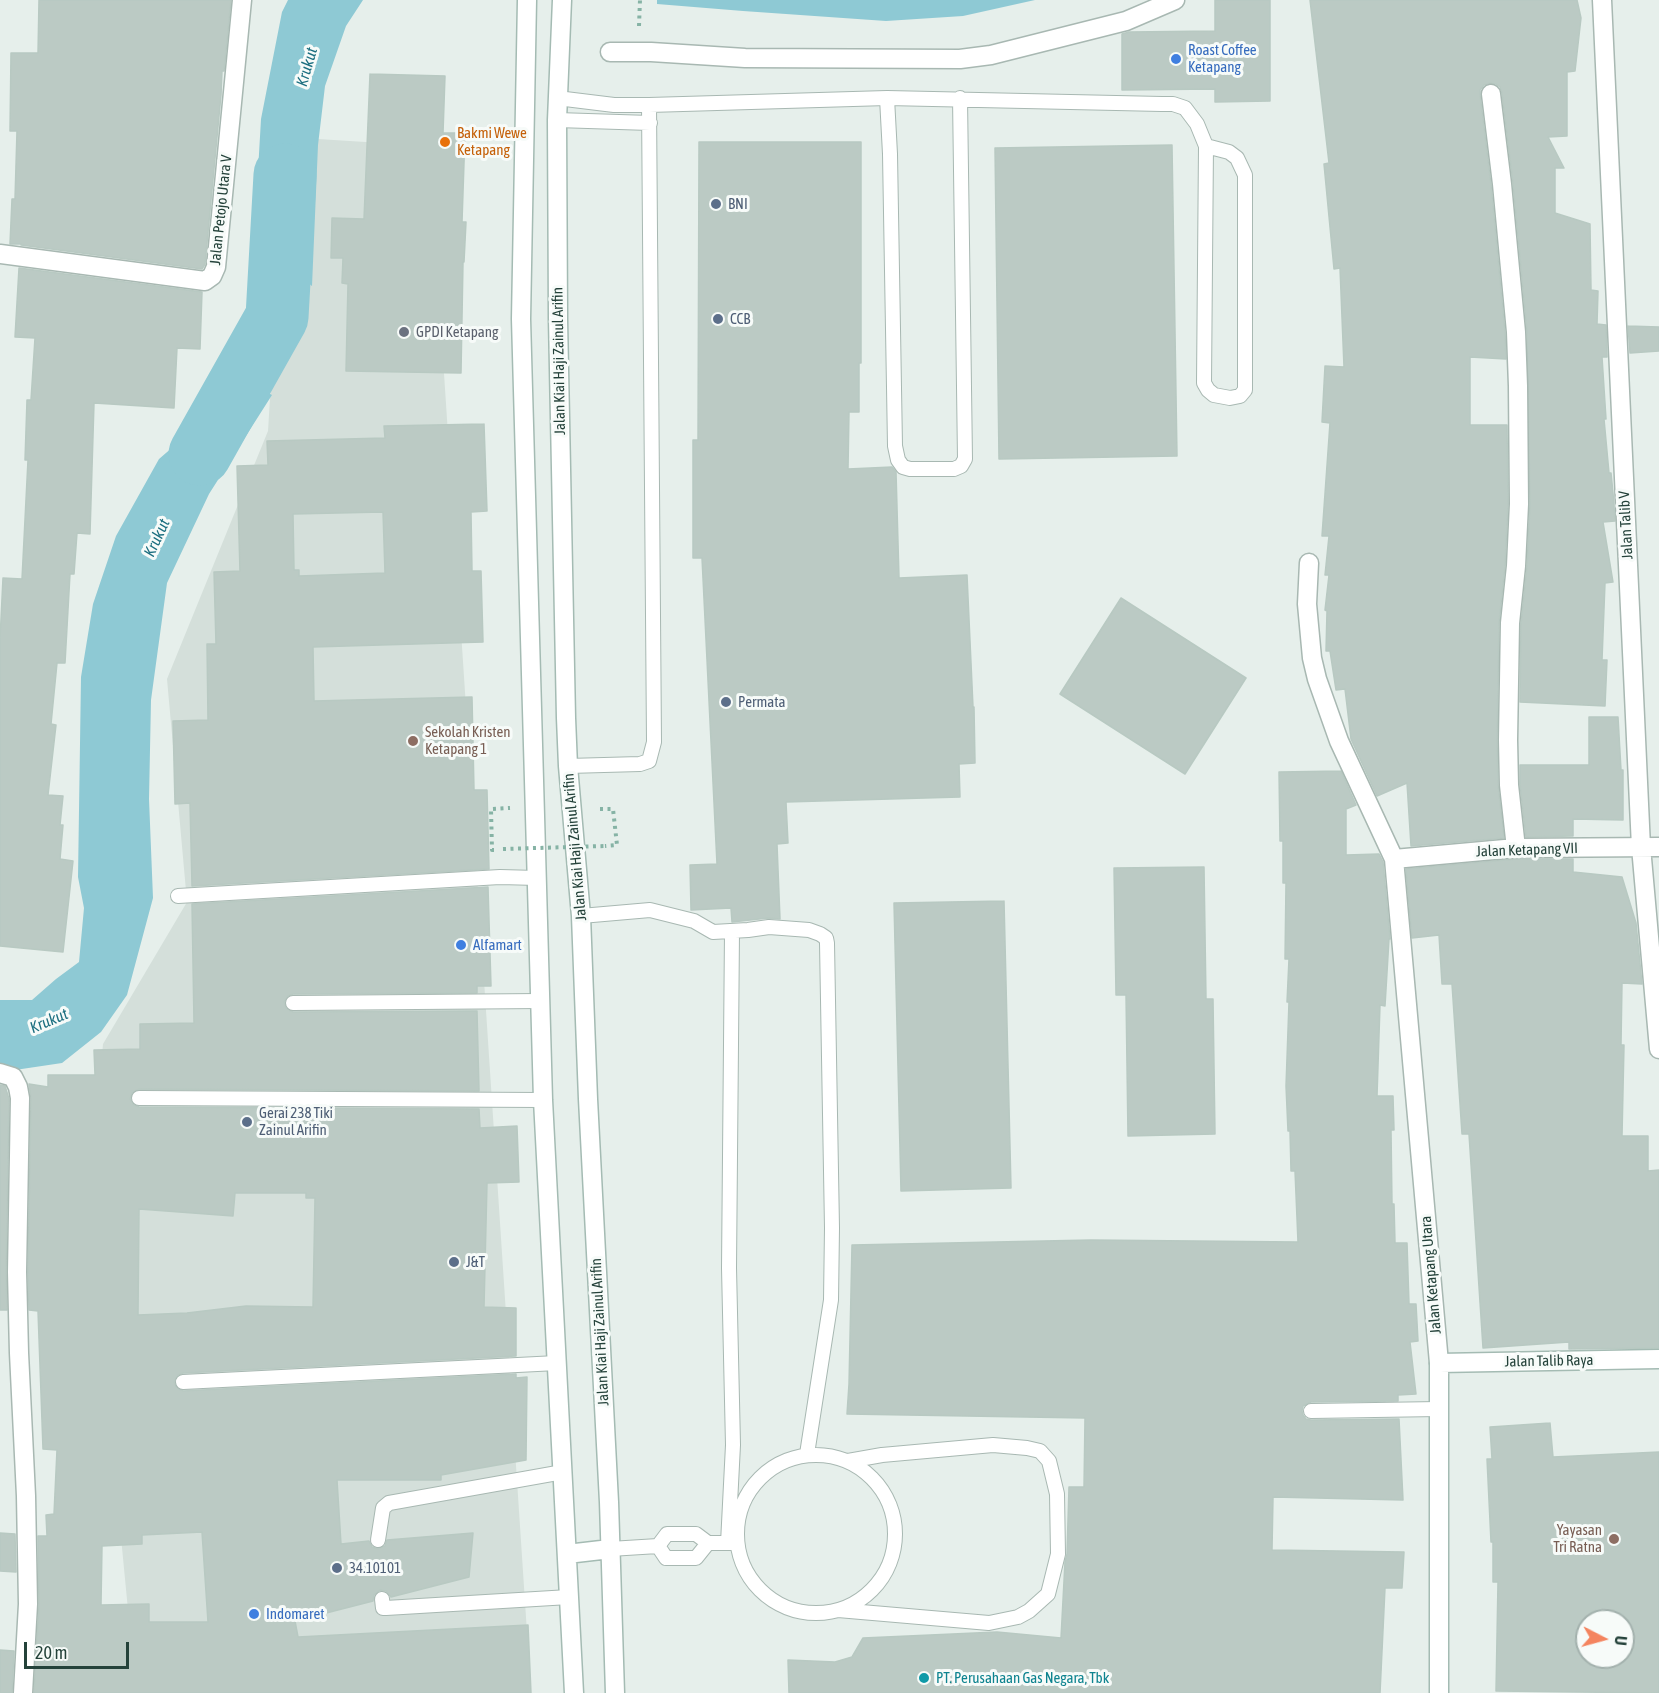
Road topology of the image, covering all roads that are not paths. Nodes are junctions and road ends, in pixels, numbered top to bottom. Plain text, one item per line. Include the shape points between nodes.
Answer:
1 (242, 0) edge
2 (527, 0) edge
3 (562, 0) edge
4 (1175, 0) edge
5 (1602, 0) edge
6 (610, 52) dead end
7 (1491, 94) dead end
8 (557, 98) junction
9 (886, 98) junction
10 (960, 98) junction
11 (649, 105) junction
12 (557, 120) junction
13 (650, 123) junction
14 (1206, 146) junction
15 (0, 254) edge
16 (1309, 563) dead end
17 (568, 766) junction
18 (1650, 847) edge
19 (1516, 848) junction
20 (1394, 859) junction
21 (537, 878) junction
22 (178, 896) dead end
23 (580, 916) junction
24 (732, 932) junction
25 (540, 1001) junction
26 (293, 1003) dead end
27 (1659, 1049) edge
28 (0, 1073) edge
29 (139, 1098) dead end
30 (543, 1100) junction
31 (1659, 1359) edge
32 (557, 1363) junction
33 (1439, 1363) junction
34 (183, 1382) dead end
35 (1439, 1409) junction
36 (1311, 1411) dead end
37 (807, 1454) junction
38 (848, 1461) junction
39 (563, 1472) junction
40 (378, 1540) dead end
41 (708, 1543) junction
42 (733, 1543) junction
43 (658, 1546) junction
44 (610, 1549) junction
45 (567, 1554) junction
46 (569, 1597) junction
47 (382, 1599) dead end
48 (838, 1610) junction
49 (23, 1693) edge
50 (574, 1693) edge
51 (615, 1693) edge
52 (1439, 1693) edge

1 - 15 street, Jalan Petojo Utara V via 216,267 212,276 205,281
2 - 21 street via 521,319
3 - 8 street, Jalan Kiai Haji Zainul Arifin
4 - 6 street via 1126,21 991,55 960,59 745,58
5 - 18 street, Jalan Talib V
7 - 19 street via 1518,375 1519,504 1510,623 1508,740
8 - 11 lane
8 - 12 street, Jalan Kiai Haji Zainul Arifin
9 - 10 lane
9 - 10 lane via 894,446 898,460 910,469 954,469 965,459
9 - 11 lane
10 - 14 lane via 1173,104 1185,108
11 - 13 lane
12 - 13 lane
12 - 17 street, Jalan Kiai Haji Zainul Arifin
13 - 17 lane via 654,742 649,761 640,764
14 - 14 lane via 1204,383 1214,395 1230,398 1245,390 1245,175 1237,158 1229,152
16 - 20 street, Jalan Ketapang Utara via 1307,604 1317,679 1339,741
17 - 23 street, Jalan Kiai Haji Zainul Arifin
18 - 19 street, Jalan Ketapang VII
18 - 27 street, Jalan Talib V
19 - 20 street, Jalan Ketapang VII
20 - 33 street, Jalan Ketapang Utara
21 - 22 lane
21 - 25 street
23 - 24 lane via 650,910 694,921 713,932
23 - 44 street, Jalan Kiai Haji Zainul Arifin
24 - 37 lane via 769,927 809,930 820,934 827,943 831,1300
24 - 42 lane via 729,1268
25 - 26 lane
25 - 30 street
28 - 49 street via 13,1077 20,1098 17,1272 28,1604
29 - 30 lane
30 - 32 street
31 - 33 street, Jalan Talib Raya
32 - 34 lane
32 - 39 street
33 - 35 street, Jalan Ketapang Utara
35 - 36 lane
35 - 52 street, Jalan Ketapang Utara
37 - 38 lane
37 - 42 lane via 769,1469 751,1488
38 - 48 lane via 866,1471 880,1486 890,1504 895,1545 889,1566 878,1583 864,1598
38 - 48 lane via 993,1444 1040,1451 1049,1461 1057,1494 1058,1554 1048,1594 1018,1617 989,1623
39 - 40 lane via 389,1503 383,1509
39 - 45 street
41 - 42 lane
41 - 43 lane via 696,1534 668,1534
41 - 43 lane via 696,1558 666,1558
42 - 48 lane via 752,1581 767,1596 805,1613
43 - 44 lane
44 - 45 street
44 - 51 street, Jalan Kiai Haji Zainul Arifin
45 - 46 street
46 - 47 lane via 386,1608
46 - 50 street

